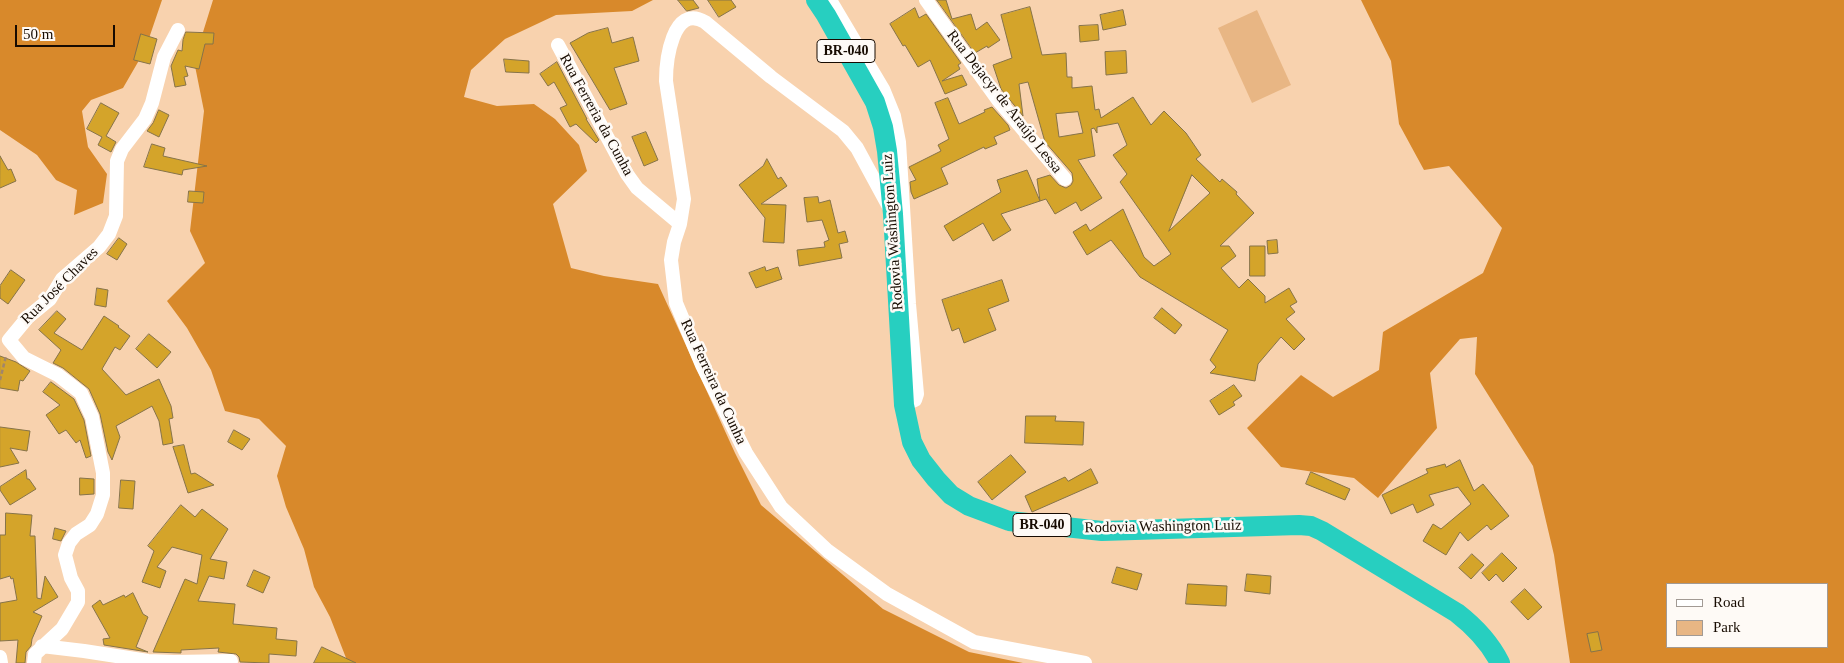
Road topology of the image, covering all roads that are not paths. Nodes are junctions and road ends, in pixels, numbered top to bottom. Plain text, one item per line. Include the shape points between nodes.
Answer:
1 (816, 0) edge
2 (830, 0) edge
3 (926, 0) edge
4 (178, 30) dead end
5 (558, 45) dead end
6 (1065, 179) dead end
7 (893, 214) junction
8 (680, 224) junction
9 (903, 305) junction
10 (5, 338) edge
11 (42, 646) junction
12 (0, 656) edge
13 (231, 661) dead end
14 (1, 663) edge
15 (34, 663) edge
16 (1085, 663) edge
17 (1500, 663) edge

1 - 7 highway, Rodovia Washington Luiz / BR-040 via 875,102 886,143
2 - 9 street via 883,89 894,116 899,142
3 - 6 street, Rua Dejacyr de Araújo Lessa via 994,94
4 - 10 street, Rua José Chaves via 164,57 145,119 117,161 116,216 109,234 62,279 50,299
5 - 8 street, Rua Ferreria da Cunha via 627,174 637,188
7 - 8 street, Rua Ferreira da Cunha via 857,148 843,131 704,22 695,19 685,21 674,33 666,64 684,199
7 - 9 highway, Rodovia Washington Luiz / BR-040
8 - 16 street, Rua Ferreira da Cunha via 671,260 676,303 702,365 746,453 781,507 828,551 887,594 974,642
9 - 17 highway, Rodovia Washington Luiz / BR-040 via 908,370 904,405 912,442 921,460 951,495 1009,521 1102,531 1311,526 1457,613 1485,640
10 - 11 street via 24,358 58,375 80,393 92,417 103,473 103,495 97,514 90,525 68,543 65,555 78,591 78,602 62,629
11 - 13 street via 148,661
11 - 15 street via 35,654
12 - 14 street

